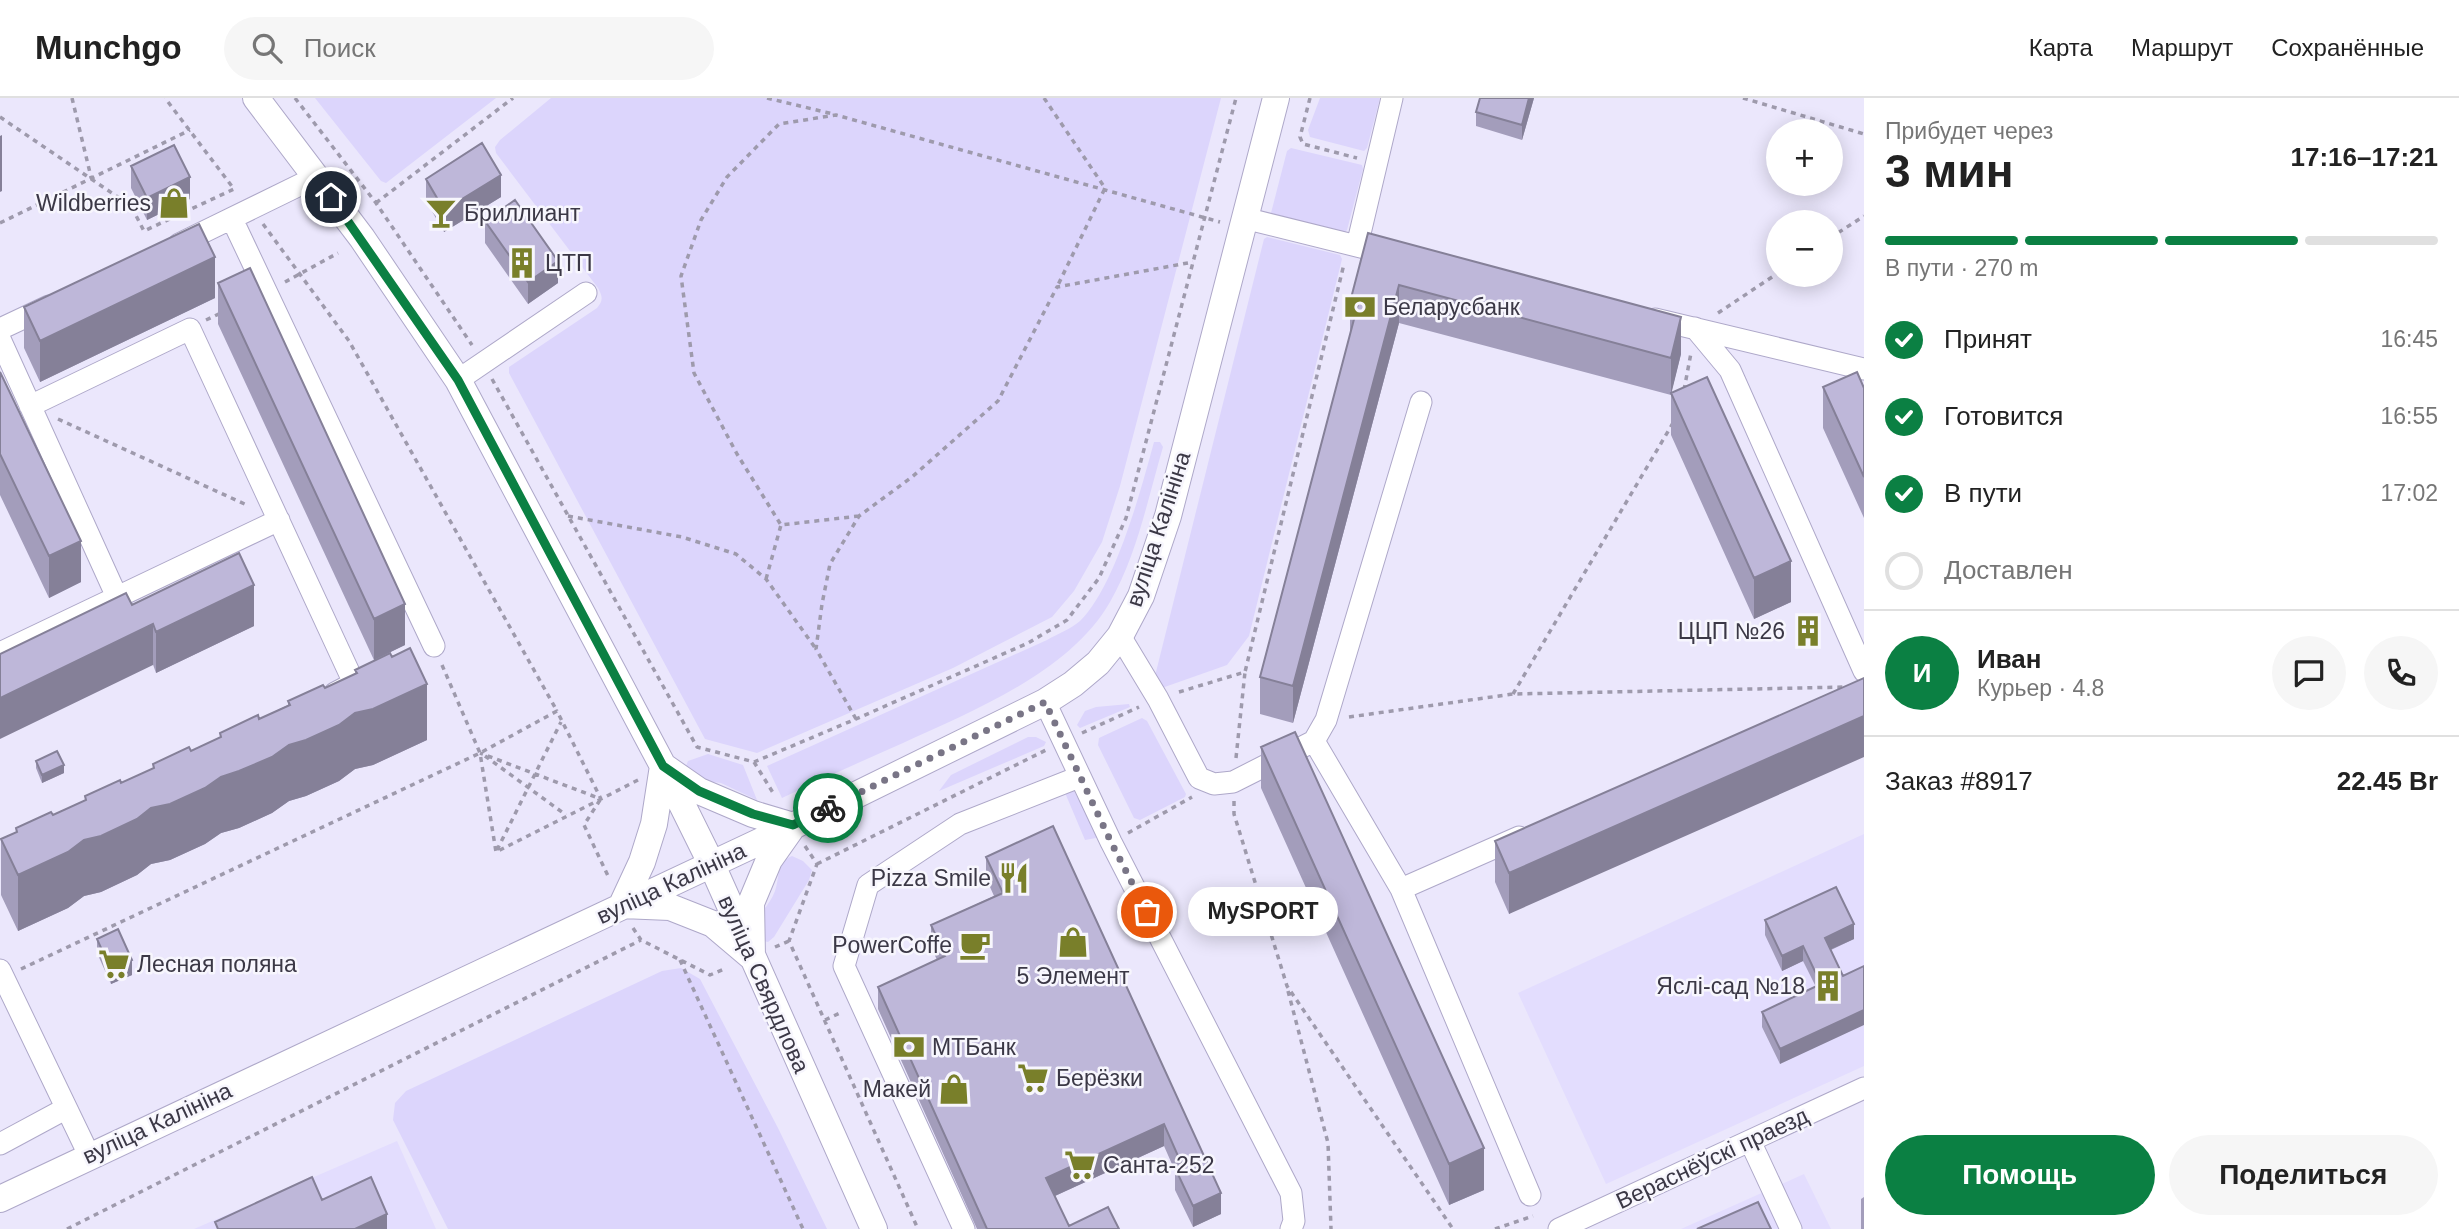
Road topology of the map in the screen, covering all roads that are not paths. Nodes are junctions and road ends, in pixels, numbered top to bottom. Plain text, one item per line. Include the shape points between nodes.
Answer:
1 (256, 98) edge
2 (1276, 98) edge
3 (1392, 98) edge
4 (316, 177) junction
5 (232, 219) junction
6 (1233, 220) junction
7 (1353, 245) junction
8 (159, 254) edge
9 (1411, 259) edge
10 (586, 293) dead end
11 (73, 295) edge
12 (1641, 315) edge
13 (1695, 328) junction
14 (0, 329) edge
15 (0, 340) edge
16 (1864, 369) edge
17 (458, 380) junction
18 (1421, 402) dead end
19 (30, 406) junction
20 (279, 520) junction
21 (117, 597) junction
22 (1120, 636) junction
23 (434, 646) road end
24 (0, 653) edge
25 (1863, 681) edge
26 (318, 701) edge
27 (1045, 702) junction
28 (1314, 741) junction
29 (654, 771) junction
30 (1079, 777) junction
31 (1541, 827) edge
32 (798, 833) junction
33 (711, 863) junction
34 (1401, 889) junction
35 (626, 914) junction
36 (752, 957) junction
37 (2, 974) edge
38 (1864, 1088) edge
39 (65, 1109) junction
40 (1750, 1141) junction
41 (0, 1144) edge
42 (89, 1155) junction
43 (1530, 1195) dead end
44 (0, 1199) edge
45 (874, 1229) edge
46 (964, 1229) edge
47 (1291, 1229) edge
48 (1559, 1229) edge
49 (1791, 1229) edge

1 - 4 main road, вуліца Свярдлова
2 - 6 main road, вуліца Калініна
3 - 7 street
4 - 5 street
4 - 17 main road, вуліца Свярдлова
5 - 8 street
5 - 23 street
6 - 7 street
6 - 22 main road, вуліца Калініна via 1168,516 1141,596
7 - 9 street
10 - 17 street
11 - 14 street
12 - 13 street
13 - 16 street
13 - 25 street via 1730,370
15 - 19 street
17 - 29 main road, вуліца Свярдлова
18 - 28 street via 1326,720
19 - 20 street via 190,329
19 - 21 street
20 - 21 street
20 - 26 street via 354,683
21 - 24 street
22 - 27 main road, вуліца Калініна via 1098,663
22 - 28 street via 1199,778 1223,783
27 - 30 street
27 - 32 main road, вуліца Калініна
28 - 34 street
29 - 32 main road
29 - 33 main road, вуліца Свярдлова
29 - 35 main road via 654,824
30 - 46 street via 960,824 868,885 844,966
30 - 47 street via 1292,1193
31 - 34 street
32 - 33 main road, вуліца Калініна
32 - 36 main road via 769,860 751,903
33 - 35 main road, вуліца Калініна
33 - 36 main road, вуліца Свярдлова
34 - 43 street
35 - 36 main road via 670,907 713,924
35 - 42 main road, вуліца Калініна
36 - 45 main road, вуліца Свярдлова
37 - 39 street
38 - 40 street, Вераснёўскі праезд
39 - 41 street
39 - 42 street
40 - 48 street, Вераснёўскі праезд
40 - 49 street
42 - 44 main road, вуліца Калініна

